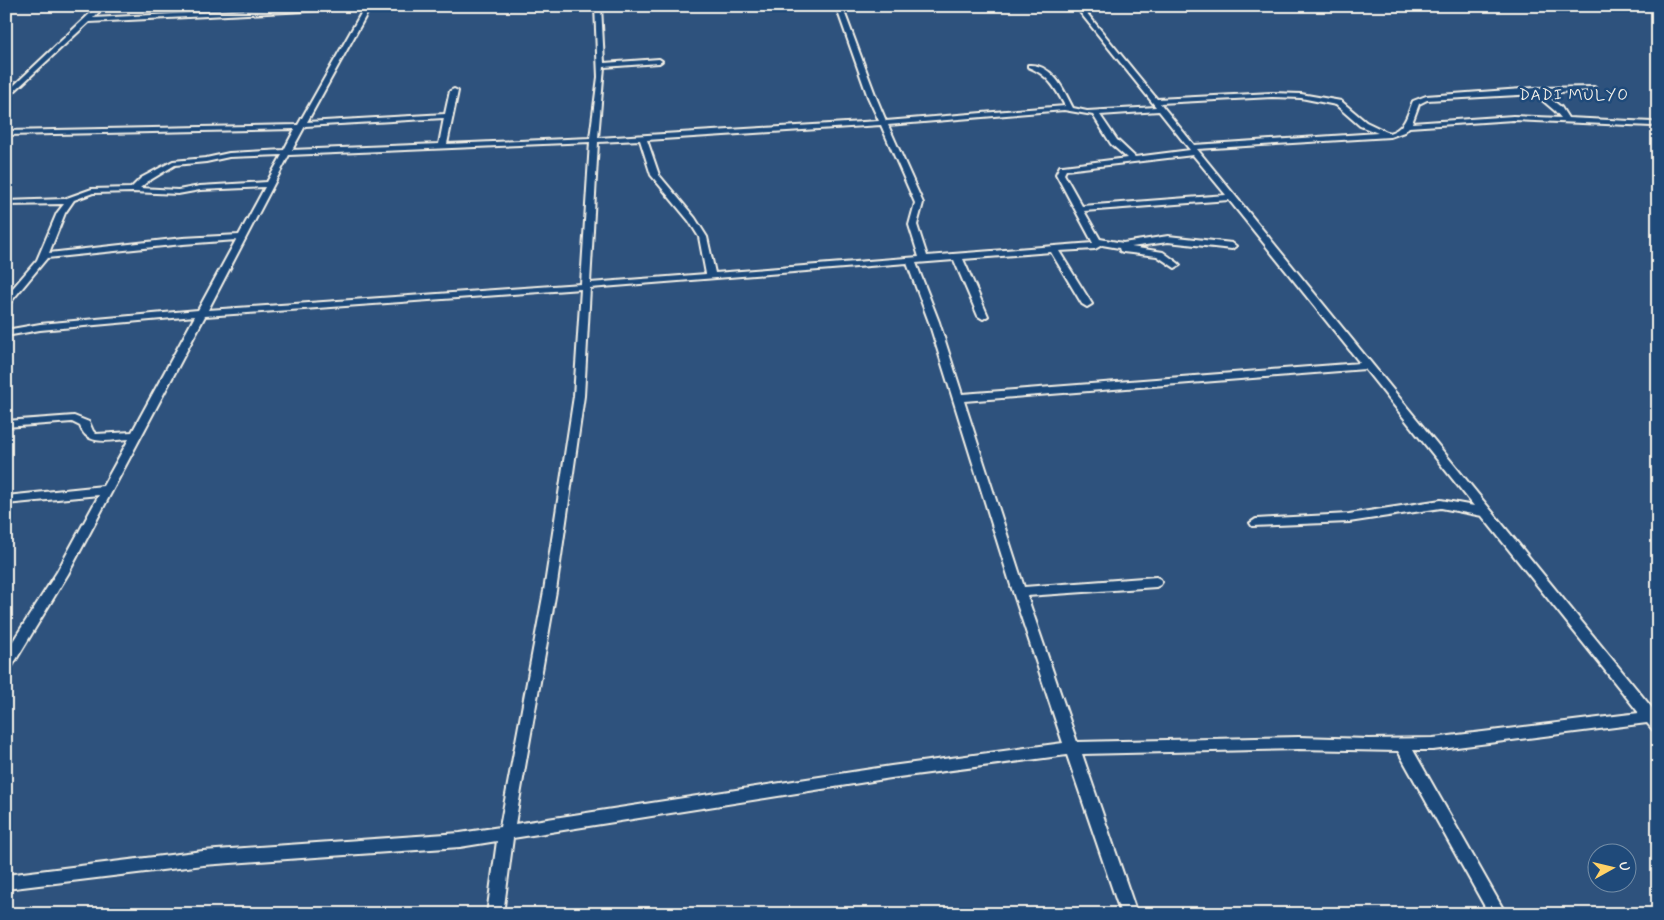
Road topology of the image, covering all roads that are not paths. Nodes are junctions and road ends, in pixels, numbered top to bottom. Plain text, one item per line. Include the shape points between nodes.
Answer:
1 (102, 6) edge
2 (176, 6) edge
3 (368, 6) edge
4 (376, 6) edge
5 (598, 6) edge
6 (839, 6) edge
7 (1078, 6) edge
8 (328, 8) edge
9 (166, 18) junction
10 (86, 20) junction
11 (660, 61) dead end
12 (600, 65) junction
13 (1030, 66) dead end
14 (1592, 88) dead end
15 (1535, 90) junction
16 (454, 91) dead end
17 (6, 97) edge
18 (1159, 105) junction
19 (1070, 108) junction
20 (1095, 113) junction
21 (449, 116) junction
22 (1566, 120) junction
23 (883, 122) junction
24 (1652, 124) dead end
25 (302, 125) junction
26 (1409, 125) junction
27 (6, 133) edge
28 (1390, 135) junction
29 (643, 138) junction
30 (594, 140) junction
31 (442, 147) junction
32 (1194, 150) junction
33 (288, 152) junction
34 (1133, 160) junction
35 (271, 184) junction
36 (133, 190) junction
37 (1232, 197) junction
38 (71, 199) junction
39 (6, 203) edge
40 (1078, 209) junction
41 (243, 237) junction
42 (1097, 241) junction
43 (1110, 244) junction
44 (1232, 246) dead end
45 (1054, 250) junction
46 (43, 256) junction
47 (958, 258) junction
48 (918, 261) junction
49 (1175, 265) dead end
50 (711, 276) junction
51 (586, 286) junction
52 (6, 302) edge
53 (1087, 304) dead end
54 (201, 313) junction
55 (983, 316) dead end
56 (6, 333) edge
57 (1367, 366) junction
58 (957, 398) junction
59 (6, 424) edge
60 (136, 435) junction
61 (106, 490) junction
62 (6, 500) edge
63 (1484, 512) junction
64 (1256, 523) dead end
65 (1156, 582) dead end
66 (1019, 592) junction
67 (6, 664) edge
68 (1654, 722) edge
69 (1402, 745) junction
70 (1074, 748) junction
71 (506, 834) junction
72 (6, 882) edge
73 (495, 914) edge
74 (1129, 914) edge
75 (1498, 914) edge

1 - 10 street
2 - 9 street
3 - 4 street
3 - 8 street
3 - 25 street
5 - 12 street
6 - 23 street
7 - 18 street
8 - 9 street
9 - 10 street
10 - 17 street
11 - 12 street
12 - 30 street
13 - 19 street via 1053,78
14 - 15 street
15 - 22 street
15 - 26 street via 1426,98 1416,104
16 - 21 street
18 - 20 street
18 - 28 street via 1272,95 1302,96 1338,103 1363,124
18 - 32 street
19 - 20 street
19 - 23 street
20 - 34 street via 1114,142
21 - 25 street
21 - 31 street
22 - 24 street
22 - 26 street via 1513,118
23 - 29 street
23 - 48 street via 919,204 913,225
25 - 27 street
25 - 33 street
26 - 28 street
28 - 32 street
29 - 30 street
29 - 50 street via 655,175 703,238
30 - 31 street
30 - 51 street
31 - 33 street
32 - 34 street
32 - 37 street
33 - 35 street
33 - 36 street via 229,155 173,164
34 - 40 street via 1063,168 1060,174
35 - 36 street via 178,192
35 - 41 street
36 - 38 street via 92,191
37 - 40 street
37 - 57 street
38 - 39 street
38 - 46 street via 61,213
40 - 42 street
41 - 46 street
41 - 54 street
42 - 43 street
42 - 45 street via 1095,246
43 - 44 street via 1123,246 1168,239
43 - 49 street via 1126,250 1160,254
45 - 47 street
45 - 53 street
46 - 52 street via 35,270
47 - 48 street
47 - 55 street
48 - 50 street
48 - 58 street
50 - 51 street
51 - 54 street
51 - 71 street via 579,396 550,591
54 - 56 street
54 - 60 street
57 - 58 street
57 - 63 street
58 - 66 street
59 - 60 street via 74,419 85,424 88,433 94,437
60 - 61 street
61 - 62 street
61 - 67 street via 62,574
63 - 64 street via 1441,504 1349,518
63 - 68 street
65 - 66 street
66 - 70 street
68 - 69 street
69 - 70 street via 1300,743
69 - 75 street
70 - 71 street via 891,772
70 - 74 street
71 - 72 street via 440,842 203,858
71 - 73 street

